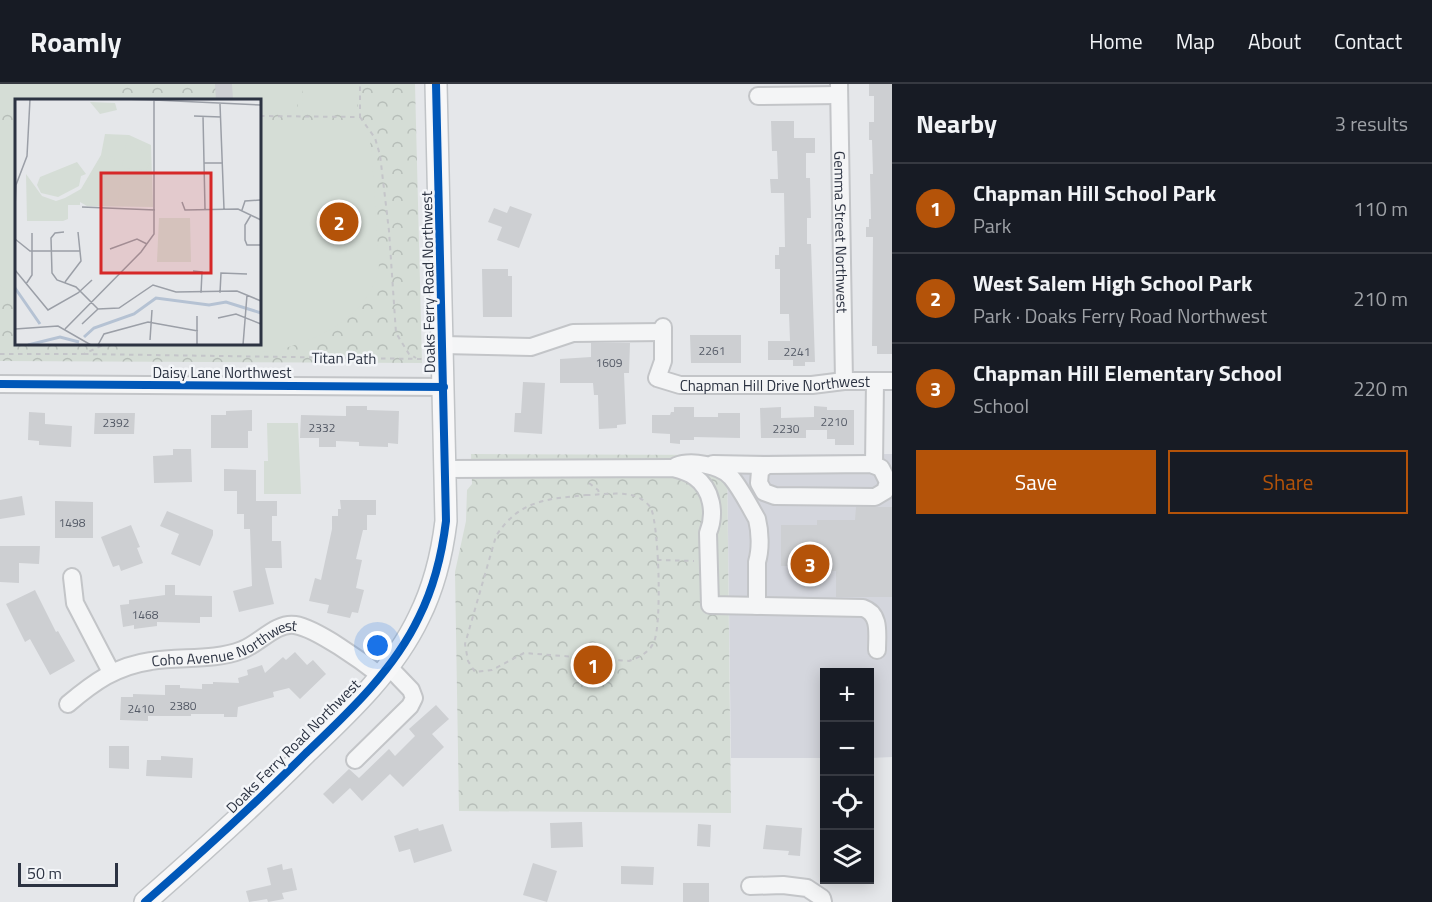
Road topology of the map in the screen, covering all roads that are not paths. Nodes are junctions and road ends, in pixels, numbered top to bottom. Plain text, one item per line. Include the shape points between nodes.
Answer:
1 (436, 84) edge
2 (839, 89) edge
3 (758, 96) dead end
4 (443, 345) junction
5 (844, 381) junction
6 (874, 381) junction
7 (892, 381) edge
8 (0, 384) edge
9 (444, 387) junction
10 (766, 465) junction
11 (874, 465) junction
12 (713, 467) junction
13 (673, 468) junction
14 (446, 469) junction
15 (704, 486) junction
16 (72, 577) dead end
17 (757, 606) junction
18 (877, 650) dead end
19 (384, 671) junction
20 (111, 672) junction
21 (68, 705) dead end
22 (355, 760) dead end
23 (750, 886) dead end
24 (145, 902) edge
25 (823, 902) edge

1 - 4 main road, Doaks Ferry Road Northwest
2 - 3 street
2 - 5 street, Gemma Street Northwest
4 - 5 street, Chapman Hill Drive Northwest via 531,347 573,333 663,330 663,361 657,378 680,385 813,385
4 - 9 main road, Doaks Ferry Road Northwest
5 - 6 street, Chapman Hill Drive Northwest
6 - 7 street, Chapman Hill Drive Northwest
6 - 11 street
8 - 9 street, Daisy Lane Northwest
9 - 14 main road, Doaks Ferry Road Northwest
10 - 11 street
10 - 11 street via 760,471 759,483 769,495 866,497 879,496 887,487 884,471
10 - 12 street
12 - 13 street via 686,464
12 - 15 street via 705,474
12 - 17 street via 731,477 757,519
13 - 14 street
13 - 15 street via 688,473
14 - 19 main road, Doaks Ferry Road Northwest via 446,520 433,582 407,640
15 - 17 street via 712,508 708,533 710,605
16 - 20 street via 75,603
17 - 18 street via 869,610 877,622
19 - 20 street, Coho Avenue Northwest via 292,624 243,650 153,661
19 - 22 street via 411,690 414,698
19 - 24 main road, Doaks Ferry Road Northwest via 236,822
20 - 21 street, Coho Avenue Northwest
23 - 25 street via 807,888

